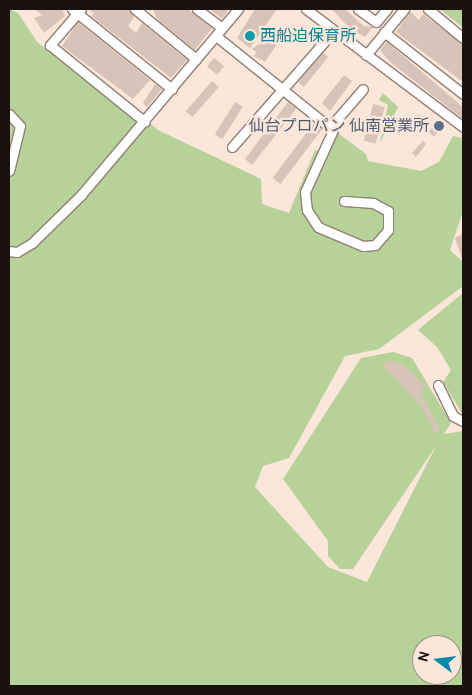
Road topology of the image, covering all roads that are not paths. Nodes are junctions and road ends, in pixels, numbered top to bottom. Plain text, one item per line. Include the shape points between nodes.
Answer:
1 (135, 9) edge
2 (197, 9) edge
3 (238, 9) edge
4 (306, 9) edge
5 (358, 9) edge
6 (387, 9) edge
7 (404, 9) edge
8 (428, 9) edge
9 (435, 9) edge
10 (77, 10) edge
11 (219, 32) junction
12 (384, 32) junction
13 (461, 33) edge
14 (324, 42) dead end
15 (366, 55) junction
16 (196, 59) junction
17 (281, 87) junction
18 (172, 89) junction
19 (363, 89) dead end
20 (463, 94) edge
21 (9, 114) edge
22 (145, 122) junction
23 (463, 127) edge
24 (332, 128) junction
25 (232, 147) dead end
26 (9, 170) edge
27 (344, 201) dead end
28 (9, 251) edge
29 (438, 385) dead end
30 (463, 421) edge

1 - 16 street
2 - 11 street
3 - 11 street
4 - 15 street
5 - 6 street via 376,22
7 - 12 street
8 - 13 street
9 - 13 street
10 - 18 street
10 - 22 street via 50,45
11 - 16 street
11 - 17 street
12 - 15 street
12 - 20 street
14 - 17 street
15 - 23 street
16 - 18 street
17 - 24 street
17 - 25 street
18 - 22 street
19 - 24 street
21 - 26 street via 20,126
22 - 28 street via 52,225 22,250
24 - 27 street via 305,192 309,215 330,233 363,246 374,245 388,230 388,211 373,203
29 - 30 street via 453,416

